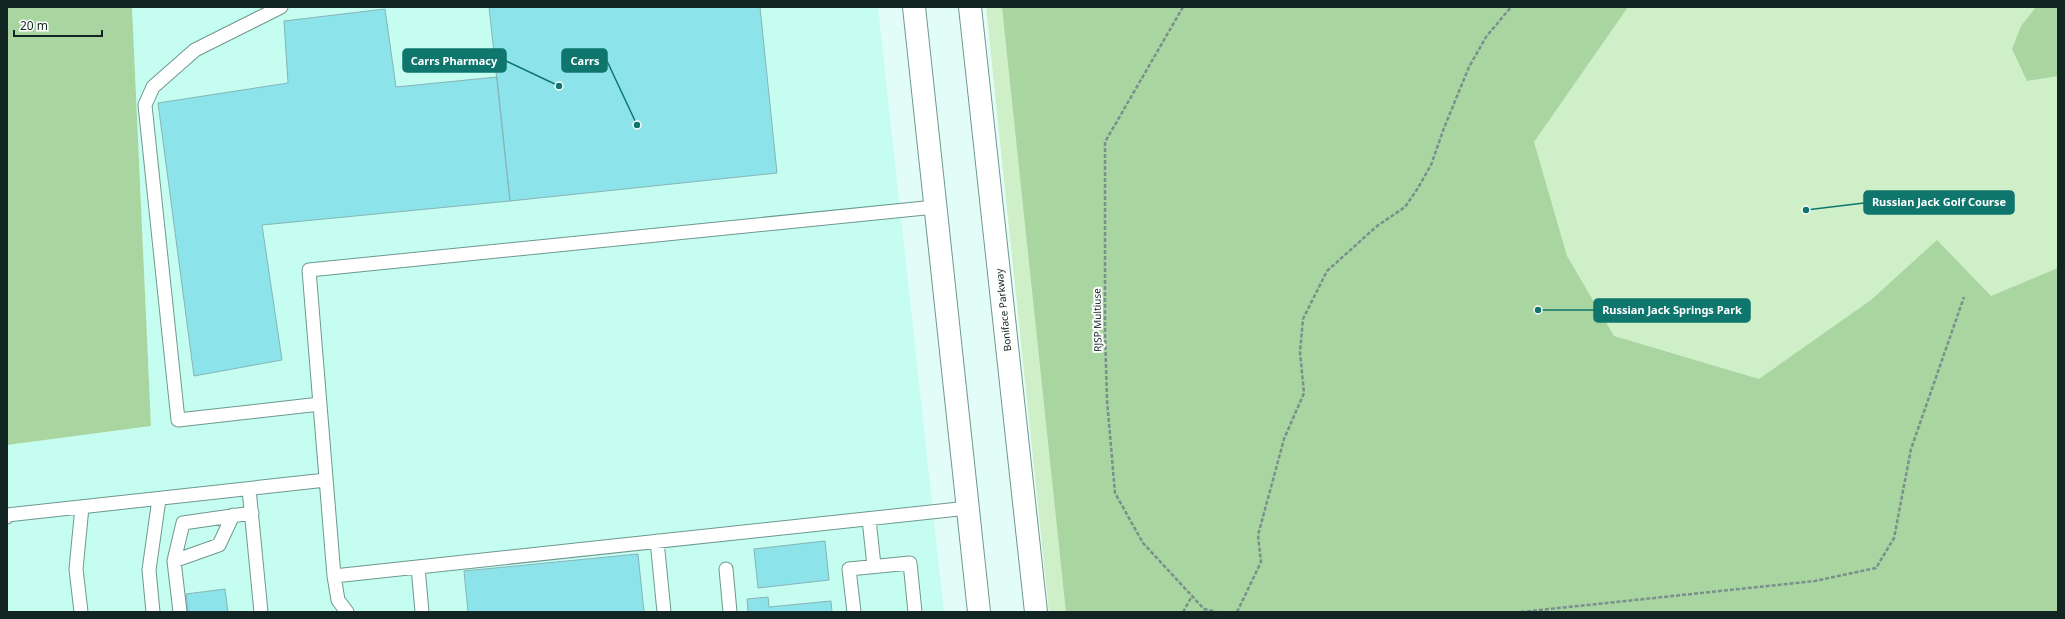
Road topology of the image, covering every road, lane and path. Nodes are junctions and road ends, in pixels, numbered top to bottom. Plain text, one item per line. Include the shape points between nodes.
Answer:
1 (281, 7) edge
2 (914, 7) edge
3 (970, 7) edge
4 (1183, 7) edge
5 (1511, 7) edge
6 (935, 207) junction
7 (1964, 297) dead end
8 (320, 404) junction
9 (326, 480) junction
10 (249, 489) junction
11 (159, 499) junction
12 (82, 507) junction
13 (968, 508) junction
14 (252, 513) junction
15 (233, 515) junction
16 (7, 517) edge
17 (869, 519) junction
18 (657, 541) junction
19 (174, 561) junction
20 (874, 566) junction
21 (418, 567) junction
22 (726, 569) dead end
23 (334, 576) junction
24 (1192, 596) junction
25 (335, 606) edge
26 (81, 612) edge
27 (153, 612) edge
28 (180, 612) edge
29 (262, 612) edge
30 (346, 612) edge
31 (422, 612) edge
32 (664, 612) edge
33 (730, 612) edge
34 (854, 612) edge
35 (915, 612) edge
36 (979, 612) edge
37 (1036, 612) edge
38 (1183, 612) edge
39 (1217, 612) edge
40 (1237, 612) edge
41 (1521, 612) edge

1 - 8 lane via 195,50 153,87 145,105 178,420
2 - 6 main road
3 - 37 main road, Boniface Parkway
4 - 24 path, RJSP Multiuse via 1105,142 1104,332 1115,493 1143,543
5 - 40 path via 1486,37 1469,67 1431,165 1405,207 1377,226 1327,271 1303,319 1300,352 1304,394 1284,439 1258,535 1261,562
6 - 8 lane via 309,270
6 - 13 main road
7 - 41 path via 1911,449 1894,538 1876,568 1815,581
8 - 9 lane
9 - 10 lane
9 - 23 lane
10 - 11 lane
10 - 14 lane
11 - 12 lane
11 - 27 lane via 149,570
12 - 16 lane via 7,514
12 - 26 lane via 76,569
13 - 17 lane
13 - 36 main road
14 - 15 lane
14 - 29 lane
15 - 19 lane via 219,546
15 - 19 lane via 183,523
17 - 18 lane
17 - 20 lane
18 - 21 lane
18 - 32 lane
19 - 28 lane
20 - 34 lane via 849,568
20 - 35 lane via 910,563
21 - 23 lane
21 - 31 lane
22 - 33 lane
23 - 25 lane
24 - 38 path
24 - 39 path, RJSP Multiuse via 1204,608
25 - 30 lane

